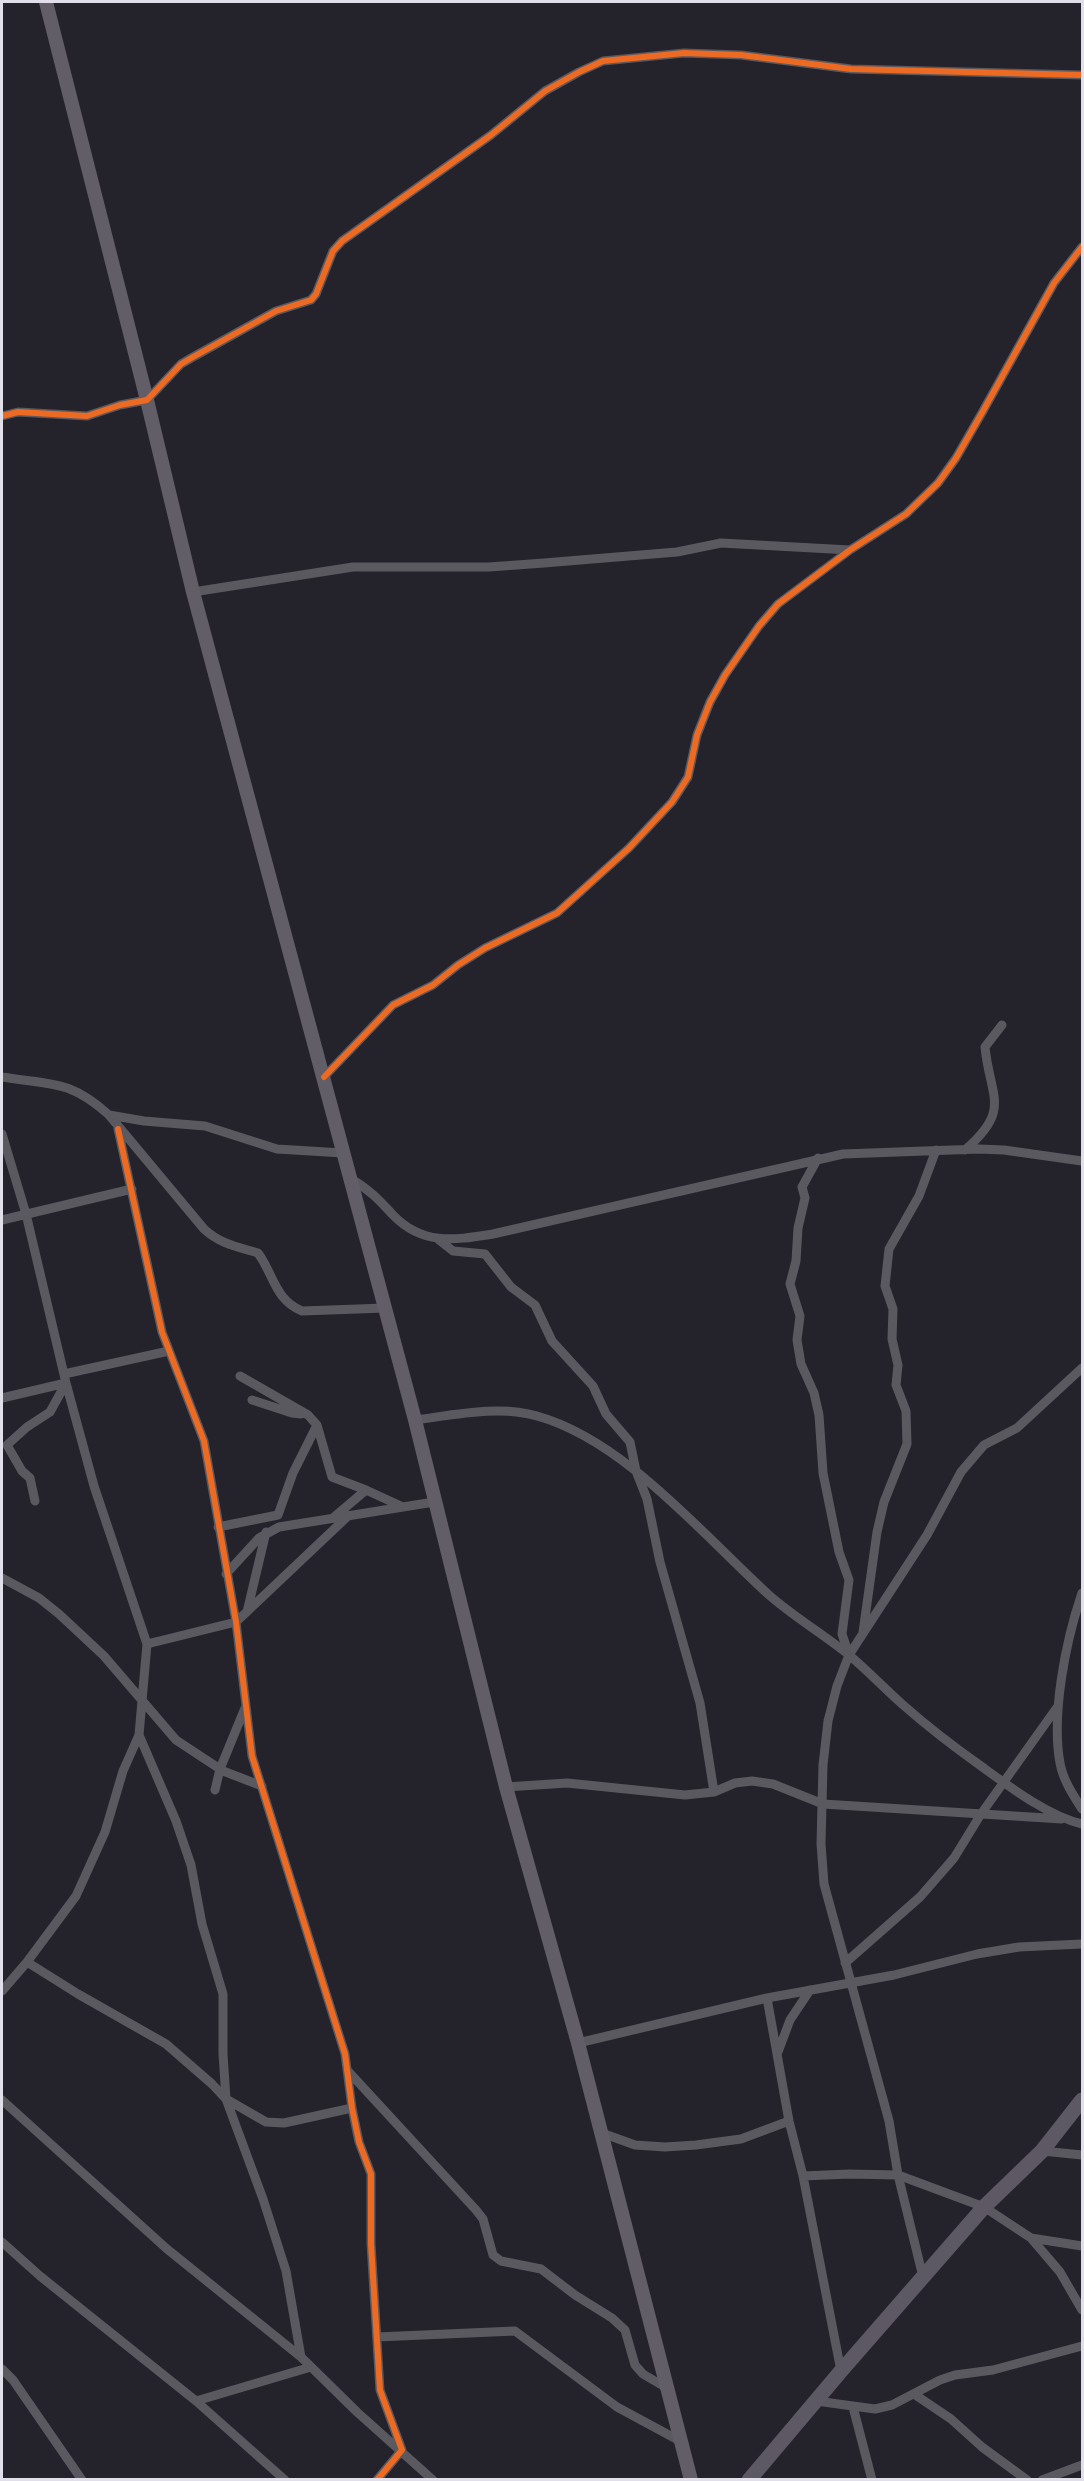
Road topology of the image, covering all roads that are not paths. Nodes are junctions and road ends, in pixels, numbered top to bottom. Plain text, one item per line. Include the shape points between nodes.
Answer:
1 (46, 2) edge
2 (1083, 75) edge
3 (1083, 247) edge
4 (147, 400) junction
5 (2, 416) edge
6 (850, 550) junction
7 (193, 592) junction
8 (1002, 1024) dead end
9 (2, 1077) edge
10 (324, 1077) junction
11 (109, 1115) junction
12 (118, 1129) junction
13 (2, 1134) edge
14 (936, 1150) junction
15 (965, 1150) junction
16 (343, 1153) junction
17 (818, 1158) junction
18 (1083, 1161) edge
19 (351, 1179) junction
20 (132, 1189) junction
21 (26, 1214) junction
22 (2, 1220) edge
23 (439, 1239) junction
24 (385, 1308) junction
25 (169, 1351) junction
26 (1083, 1368) edge
27 (240, 1376) dead end
28 (65, 1378) junction
29 (2, 1398) edge
30 (252, 1400) dead end
31 (305, 1414) junction
32 (415, 1420) junction
33 (317, 1425) junction
34 (636, 1471) junction
35 (366, 1490) junction
36 (35, 1501) dead end
37 (434, 1502) junction
38 (403, 1507) junction
39 (348, 1516) junction
40 (333, 1518) junction
41 (218, 1527) junction
42 (266, 1532) junction
43 (226, 1574) junction
44 (2, 1578) edge
45 (1083, 1593) edge
46 (247, 1612) junction
47 (236, 1622) junction
48 (863, 1635) junction
49 (147, 1644) junction
50 (849, 1655) junction
51 (142, 1698) junction
52 (246, 1706) junction
53 (1058, 1706) junction
54 (139, 1735) junction
55 (220, 1769) junction
56 (1004, 1782) junction
57 (262, 1786) junction
58 (506, 1787) junction
59 (215, 1790) dead end
60 (714, 1792) junction
61 (823, 1804) junction
62 (1083, 1809) edge
63 (981, 1814) junction
64 (1064, 1819) junction
65 (1083, 1824) edge
66 (1083, 1944) edge
67 (27, 1962) junction
68 (845, 1963) junction
69 (850, 1984) junction
70 (810, 1990) junction
71 (2, 1991) edge
72 (767, 1998) junction
73 (578, 2043) junction
74 (778, 2055) junction
75 (347, 2070) junction
76 (226, 2099) junction
77 (2, 2100) edge
78 (1083, 2100) edge
79 (352, 2108) junction
80 (789, 2121) junction
81 (599, 2132) junction
82 (1042, 2151) junction
83 (1083, 2155) edge
84 (898, 2175) junction
85 (803, 2176) junction
86 (984, 2207) junction
87 (1031, 2238) junction
88 (2, 2242) edge
89 (1083, 2246) edge
90 (923, 2277) junction
91 (1083, 2310) edge
92 (377, 2337) junction
93 (1083, 2346) edge
94 (301, 2357) junction
95 (311, 2367) junction
96 (2, 2369) edge
97 (841, 2371) junction
98 (665, 2387) junction
99 (914, 2394) junction
100 (196, 2401) junction
101 (816, 2401) junction
102 (853, 2407) junction
103 (680, 2441) junction
104 (402, 2450) junction
105 (1083, 2465) edge
106 (82, 2480) edge
107 (285, 2480) edge
108 (377, 2480) edge
109 (433, 2480) edge
110 (691, 2480) edge
111 (749, 2480) edge
112 (872, 2480) edge
113 (1027, 2480) edge
114 (1042, 2480) edge

1 - 4 main road
2 - 4 street via 846,69 695,53 603,61 545,91 342,241 326,263 311,300 276,311 181,364
3 - 6 street via 1054,283 984,411 938,483 906,514
4 - 5 street via 87,416 18,412
4 - 7 main road
6 - 7 street via 722,543 677,552 489,567 353,567
6 - 10 street via 778,604 759,626 710,702 684,784 629,848 554,915 485,948 433,985 393,1005
7 - 10 main road
8 - 15 street via 985,1047 997,1107 982,1134
9 - 11 street via 73,1088
10 - 16 main road
11 - 12 street
11 - 16 street via 205,1126 278,1149
12 - 20 street
12 - 24 street via 213,1237 229,1246 258,1253 279,1296 291,1306 302,1311
13 - 21 street
14 - 15 street
14 - 17 street
14 - 48 street via 919,1196 889,1249 885,1286 893,1309 896,1385 906,1411 907,1444 877,1532
15 - 18 street via 1004,1150
16 - 19 main road
17 - 23 street via 493,1234
17 - 50 street via 802,1187 805,1198 790,1284 801,1316 797,1340 801,1364 819,1415 823,1473 839,1552 849,1580 842,1634
19 - 23 street via 367,1188 405,1226
19 - 24 main road
20 - 21 street
20 - 25 street via 154,1299
21 - 22 street
21 - 28 street
23 - 34 street via 453,1251 485,1254 511,1287 535,1305 552,1341 593,1386 606,1414 630,1442
24 - 32 main road
25 - 28 street
25 - 41 street via 201,1430
26 - 48 street via 1017,1428 984,1445 961,1472 927,1535
27 - 31 street
28 - 29 street
28 - 36 street via 50,1412 7,1445 30,1478
28 - 49 street via 94,1486
30 - 31 street
31 - 33 street
32 - 34 street via 482,1412 536,1415 587,1437
32 - 37 main road
33 - 35 street via 332,1477
33 - 41 street via 278,1515
34 - 50 street via 770,1596
34 - 60 street via 647,1498 660,1562 700,1703
35 - 38 street
35 - 40 street
37 - 38 street
37 - 58 main road
38 - 39 street
39 - 40 street
39 - 46 street
40 - 42 street
41 - 43 street
42 - 43 street
42 - 46 street
43 - 47 street
44 - 51 street via 59,1614
45 - 53 street
46 - 47 street
47 - 49 street
47 - 52 street
48 - 50 street
49 - 51 street
50 - 56 street via 945,1740
50 - 61 street via 828,1721
51 - 54 street
51 - 55 street via 176,1740
52 - 55 street
52 - 57 street via 252,1756
53 - 56 street
53 - 62 street via 1060,1763
54 - 67 street via 83,1883
54 - 76 street via 191,1865 202,1924 223,1994
55 - 57 street
55 - 59 street
56 - 63 street
56 - 64 street
57 - 75 street
58 - 60 street via 567,1783 685,1795
58 - 73 main road
60 - 61 street via 735,1783 773,1784
61 - 63 street
61 - 68 street via 824,1884
63 - 64 street
63 - 68 street via 954,1858 920,1897
64 - 65 street
66 - 69 street via 988,1952
67 - 71 street
67 - 76 street via 166,2044
68 - 69 street
69 - 70 street
69 - 84 street via 889,2121
70 - 72 street
70 - 74 street via 790,2020
72 - 73 street
72 - 74 street
73 - 81 main road
74 - 80 street
75 - 79 street
75 - 98 street via 476,2210 483,2219 493,2255 501,2261 541,2269 620,2324 628,2336 636,2365
76 - 79 street via 266,2122 284,2123
76 - 94 street via 286,2271
77 - 94 street via 167,2249
78 - 82 highway
79 - 92 street via 371,2174
80 - 81 street via 741,2139 665,2147 635,2145
80 - 85 street
81 - 98 main road
82 - 83 street
82 - 86 highway
84 - 85 street
84 - 86 street
84 - 90 street
85 - 97 street
86 - 87 street
86 - 90 highway
87 - 89 street
87 - 91 street via 1060,2272
88 - 100 street
90 - 97 highway
92 - 103 street via 515,2331 618,2407
92 - 104 street via 381,2395
93 - 99 street via 993,2370 955,2375
94 - 95 street
95 - 100 street
95 - 104 street
96 - 106 street
97 - 101 highway
98 - 103 main road
99 - 102 street via 875,2409
99 - 113 street
100 - 107 street
101 - 102 street
101 - 111 highway
102 - 112 street
103 - 110 main road
104 - 108 street
104 - 109 street
105 - 114 street

